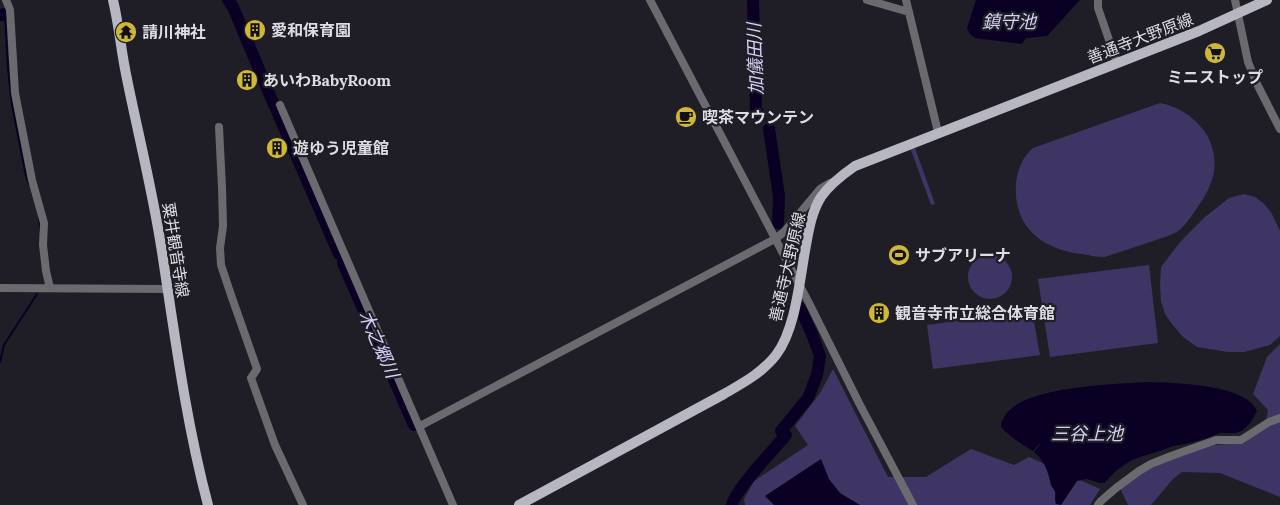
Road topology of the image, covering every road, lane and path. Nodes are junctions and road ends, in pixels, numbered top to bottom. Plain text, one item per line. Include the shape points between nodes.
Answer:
1 (6, 0) edge
2 (113, 0) edge
3 (650, 0) edge
4 (867, 0) edge
5 (906, 0) edge
6 (1098, 0) edge
7 (1235, 0) edge
8 (1267, 0) edge
9 (909, 12) junction
10 (1238, 14) junction
11 (1117, 63) junction
12 (280, 105) dead end
13 (219, 127) dead end
14 (1280, 129) edge
15 (938, 132) junction
16 (834, 181) junction
17 (775, 239) junction
18 (799, 284) junction
19 (0, 288) edge
20 (50, 288) junction
21 (167, 288) junction
22 (1280, 418) edge
23 (420, 426) junction
24 (208, 505) edge
25 (302, 505) edge
26 (453, 505) edge
27 (519, 505) edge
28 (913, 505) edge
29 (1098, 505) edge

1 - 20 street via 10,10 15,93 44,223
2 - 21 main road, 粟井観音寺線
3 - 17 street
4 - 9 street
5 - 9 street
6 - 11 street
7 - 10 street
8 - 10 main road, 善通寺大野原線
9 - 15 street
10 - 11 main road, 善通寺大野原線
10 - 14 street via 1248,62
11 - 15 main road, 善通寺大野原線
12 - 23 street
13 - 25 street via 222,266 258,369 251,378 275,445
15 - 16 main road, 善通寺大野原線 via 860,163
16 - 17 street via 820,189
16 - 18 main road, 善通寺大野原線 via 821,197 813,215
17 - 18 street
17 - 23 street
18 - 27 main road, 善通寺大野原線 via 786,339 766,368
18 - 28 street
19 - 20 street
20 - 21 street
21 - 24 main road, 粟井観音寺線 via 189,421
22 - 29 street via 1241,440 1216,440 1158,461 1139,471
23 - 26 street

